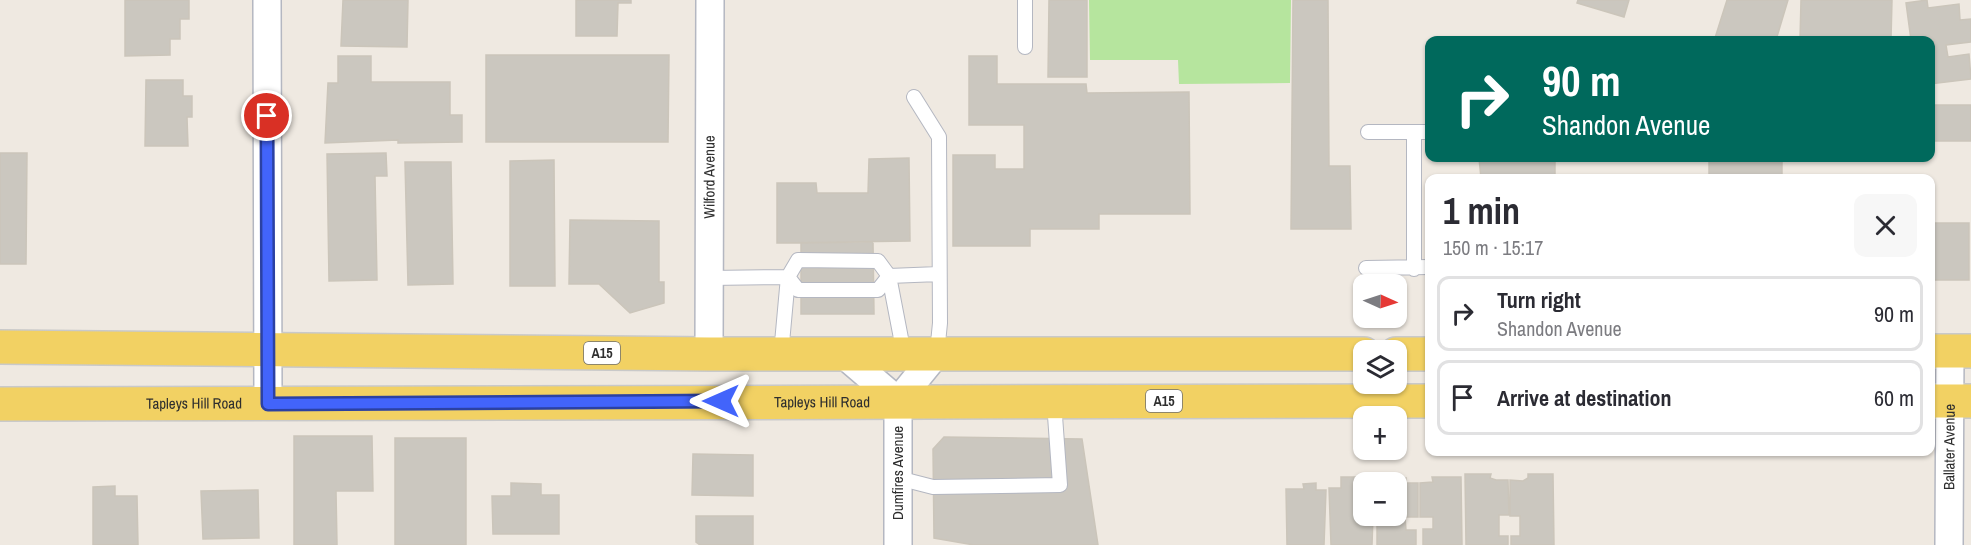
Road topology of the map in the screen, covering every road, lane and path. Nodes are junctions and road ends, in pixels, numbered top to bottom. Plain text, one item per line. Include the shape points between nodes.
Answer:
1 (267, 0) edge
2 (710, 0) edge
3 (1025, 0) edge
4 (1025, 47) dead end
5 (914, 97) dead end
6 (1368, 132) dead end
7 (1414, 132) junction
8 (1425, 132) edge
9 (1366, 268) dead end
10 (1425, 268) edge
11 (1414, 269) junction
12 (939, 274) junction
13 (889, 276) junction
14 (788, 277) junction
15 (709, 278) junction
16 (0, 347) edge
17 (268, 348) junction
18 (1951, 351) edge
19 (937, 353) junction
20 (709, 354) junction
21 (781, 354) junction
22 (843, 354) junction
23 (904, 354) junction
24 (1353, 354) edge
25 (1407, 354) edge
26 (1425, 354) edge
27 (898, 401) junction
28 (1054, 401) junction
29 (1425, 401) edge
30 (1950, 401) edge
31 (0, 404) edge
32 (268, 404) junction
33 (898, 478) junction
34 (898, 545) edge
35 (1949, 545) edge

1 - 17 street
2 - 15 street, Wilford Avenue
3 - 4 lane
5 - 12 lane via 939,137
6 - 7 lane
7 - 8 lane
7 - 11 lane
9 - 11 lane
10 - 11 lane
12 - 13 lane
12 - 19 lane
13 - 14 lane via 878,290 798,290
13 - 14 lane via 878,261 798,260
13 - 23 lane
14 - 15 lane
14 - 21 lane
15 - 20 street, Wilford Avenue
16 - 17 main road, A15
17 - 20 main road, A15
17 - 32 street
18 - 30 street, Ballater Avenue
19 - 23 main road, A15
19 - 24 main road, A15
19 - 27 street
20 - 21 main road, A15
21 - 22 main road, A15
22 - 23 main road, A15
22 - 27 street
25 - 26 main road
27 - 28 main road, Tapleys Hill Road / A15
27 - 32 main road, Tapleys Hill Road / A15
27 - 33 street, Dumfires Avenue
28 - 29 main road, Tapleys Hill Road / A15
28 - 33 lane via 1060,485 933,488
30 - 35 street, Ballater Avenue
31 - 32 main road, Tapleys Hill Road / A15
33 - 34 street, Dumfires Avenue

